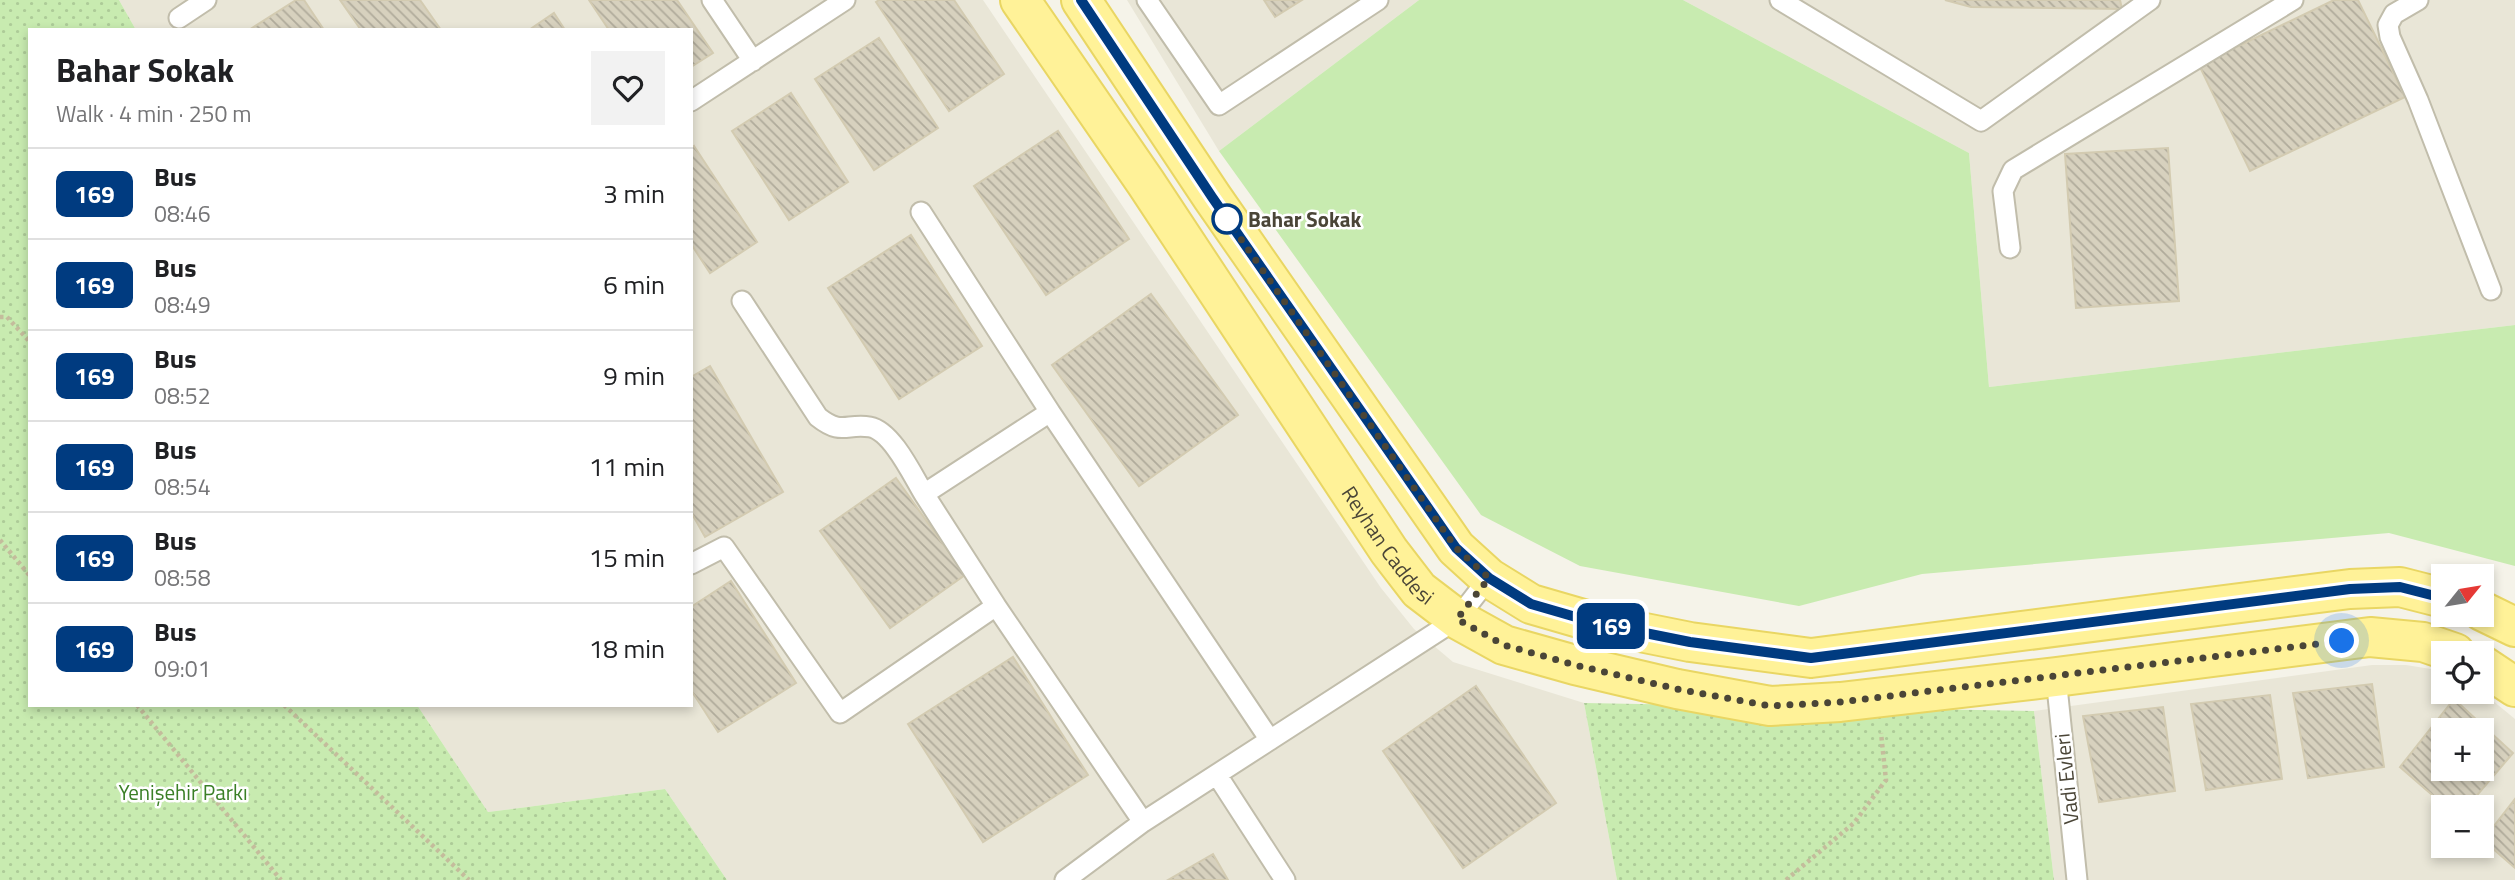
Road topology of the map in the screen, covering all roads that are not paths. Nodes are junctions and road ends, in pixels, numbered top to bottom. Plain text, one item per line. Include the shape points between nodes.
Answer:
1 (206, 0) edge
2 (712, 0) edge
3 (845, 0) edge
4 (1020, 0) edge
5 (1081, 0) edge
6 (1147, 0) edge
7 (1378, 0) edge
8 (1780, 0) edge
9 (2150, 0) edge
10 (2293, 0) edge
11 (2418, 0) edge
12 (2389, 7) edge
13 (179, 18) dead end
14 (753, 61) junction
15 (693, 100) edge
16 (921, 212) dead end
17 (2010, 248) dead end
18 (2491, 290) dead end
19 (742, 301) dead end
20 (1050, 412) junction
21 (924, 494) junction
22 (693, 563) edge
23 (1489, 578) junction
24 (2431, 595) edge
25 (996, 606) junction
26 (2494, 617) edge
27 (1457, 619) junction
28 (2515, 627) edge
29 (2431, 645) edge
30 (2494, 673) edge
31 (2056, 677) junction
32 (2515, 687) edge
33 (1270, 740) junction
34 (1217, 775) junction
35 (1143, 822) junction
36 (1065, 880) edge
37 (1285, 880) edge
38 (2077, 880) edge

1 - 13 lane
2 - 14 lane
3 - 14 lane
4 - 27 main road, Reyhan Caddesi via 1390,551 1419,590
5 - 23 main road via 1456,548
6 - 7 lane via 1219,105
8 - 9 lane via 1981,121
10 - 17 lane via 2013,170 2003,191
11 - 12 lane
12 - 18 lane via 2390,37
14 - 15 lane
16 - 20 lane
19 - 21 lane via 818,416 835,427 869,427 884,433
20 - 21 lane
20 - 33 lane
21 - 25 lane
22 - 25 lane via 723,547 840,713
23 - 24 main road via 1531,604 1600,624 1811,658 2350,589 2400,587
23 - 27 lane
25 - 35 lane
26 - 28 main road
27 - 31 main road, Reyhan Caddesi via 1504,645 1575,665 1770,706
27 - 33 lane
29 - 31 main road, Reyhan Caddesi via 2370,637
30 - 32 main road
31 - 38 lane, Vadi Evleri
33 - 34 lane
34 - 35 lane
34 - 37 lane
35 - 36 lane

